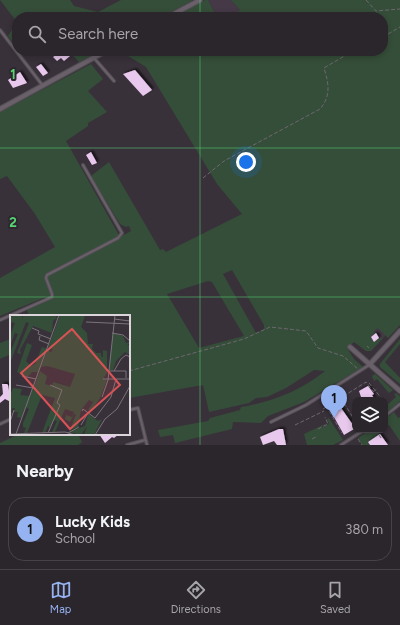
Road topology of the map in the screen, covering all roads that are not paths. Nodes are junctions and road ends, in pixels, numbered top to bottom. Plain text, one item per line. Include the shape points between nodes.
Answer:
1 (200, 0) edge
2 (177, 12) edge
3 (0, 30) edge
4 (12, 46) edge
5 (20, 56) edge
6 (97, 56) edge
7 (94, 58) junction
8 (114, 81) dead end
9 (43, 86) junction
10 (0, 109) edge
11 (83, 165) dead end
12 (11, 315) edge
13 (10, 316) edge
14 (0, 320) edge
15 (400, 331) edge
16 (350, 347) dead end
17 (370, 364) junction
18 (400, 391) edge
19 (400, 404) edge
20 (130, 410) edge
21 (388, 414) edge
22 (10, 419) edge
23 (272, 422) dead end
24 (0, 424) edge
25 (359, 433) edge
26 (146, 440) junction
27 (127, 445) edge
28 (147, 445) edge
29 (340, 445) edge

1 - 2 street
3 - 4 lane
5 - 9 lane
6 - 7 street
7 - 8 lane
7 - 9 street
9 - 10 street
11 - 12 lane via 122,233 118,238 47,275 52,297
13 - 14 lane
15 - 17 street
16 - 17 street
17 - 18 street
17 - 23 lane via 362,372
19 - 21 lane
20 - 26 lane via 138,408
22 - 24 lane
25 - 29 lane
26 - 27 lane
26 - 28 lane

